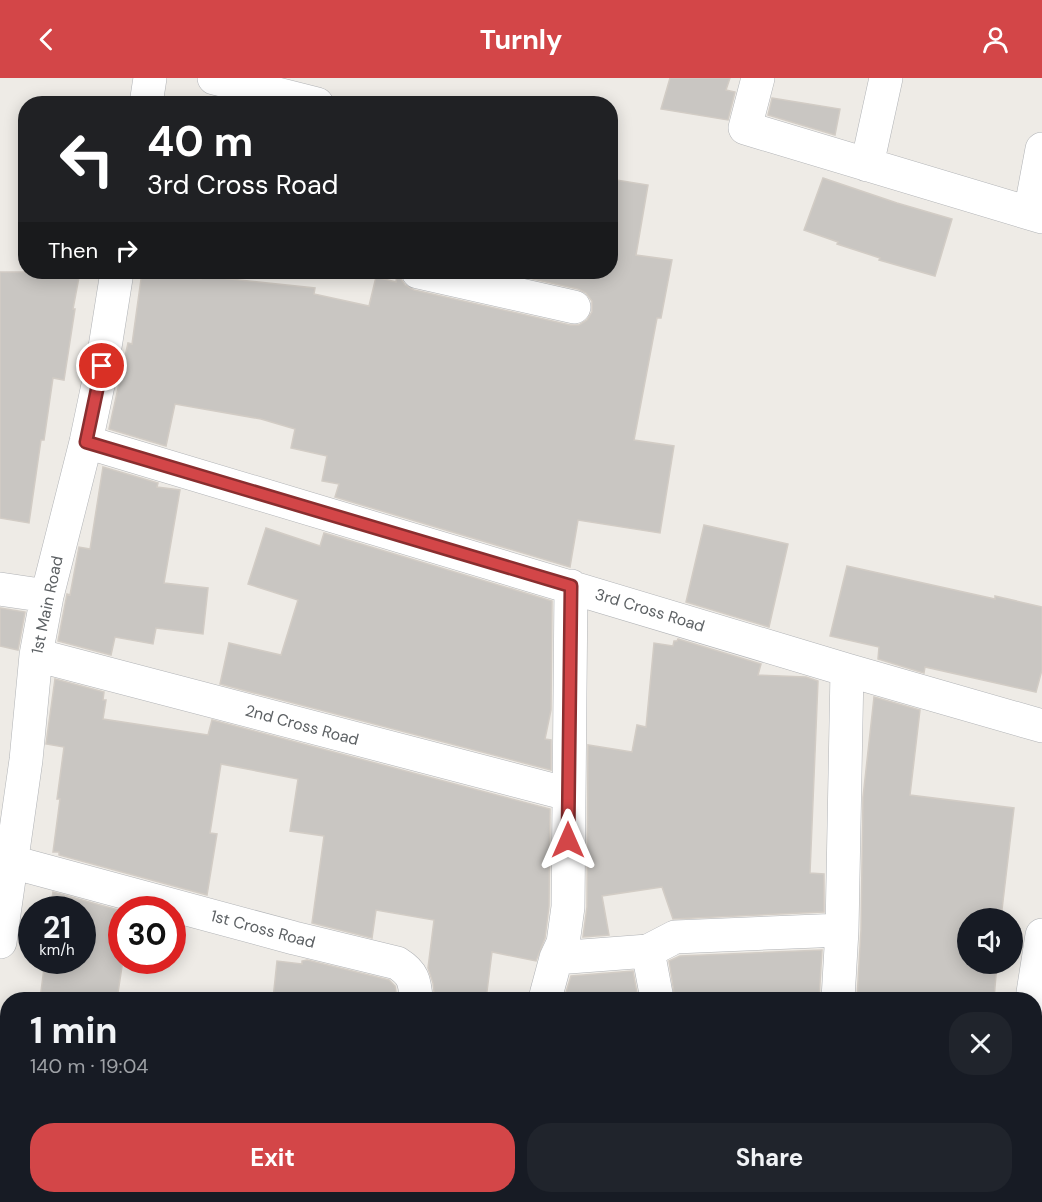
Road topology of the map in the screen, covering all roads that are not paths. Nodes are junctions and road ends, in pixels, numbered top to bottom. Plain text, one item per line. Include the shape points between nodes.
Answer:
1 (150, 78) edge
2 (214, 78) edge
3 (758, 78) edge
4 (885, 78) edge
5 (147, 96) edge
6 (285, 96) edge
7 (1042, 149) edge
8 (867, 165) junction
9 (1036, 215) edge
10 (116, 279) edge
11 (449, 279) edge
12 (574, 307) dead end
13 (86, 442) junction
14 (571, 586) junction
15 (0, 589) edge
16 (47, 596) junction
17 (36, 655) junction
18 (847, 670) junction
19 (1042, 726) edge
20 (568, 795) junction
21 (12, 862) junction
22 (842, 930) junction
23 (1042, 935) edge
24 (0, 942) edge
25 (648, 951) junction
26 (556, 958) junction
27 (413, 985) edge
28 (547, 992) edge
29 (656, 992) edge
30 (838, 992) edge
31 (1033, 992) edge

1 - 5 street
2 - 6 street
3 - 8 street via 745,128
4 - 8 street
7 - 9 street
8 - 9 street
10 - 13 street, 1st Main Road
11 - 12 street
13 - 14 street, 3rd Cross Road
13 - 16 street, 1st Main Road
14 - 18 street, 3rd Cross Road
14 - 20 street
15 - 16 street
16 - 17 street, 1st Main Road
17 - 20 street, 2nd Cross Road
17 - 21 street, 1st Main Road
18 - 19 street, 3rd Cross Road
18 - 22 street
20 - 26 street via 568,907 563,943
21 - 24 street, 1st Main Road
21 - 27 street, 1st Cross Road via 397,963
22 - 25 street via 675,937
22 - 30 street
23 - 31 street
25 - 26 street
25 - 29 street
26 - 28 street

